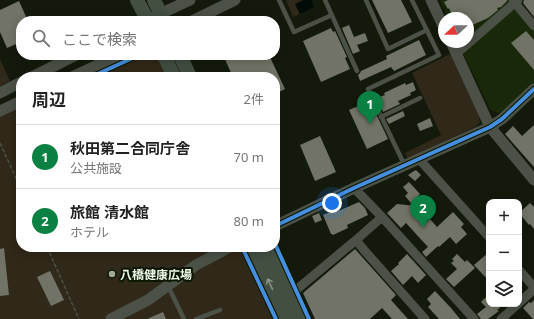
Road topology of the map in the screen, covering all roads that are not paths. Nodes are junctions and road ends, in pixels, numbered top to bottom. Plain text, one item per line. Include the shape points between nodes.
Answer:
1 (137, 0) edge
2 (154, 0) edge
3 (190, 0) edge
4 (235, 0) edge
5 (279, 0) edge
6 (325, 0) edge
7 (366, 0) edge
8 (412, 0) edge
9 (431, 0) edge
10 (516, 1) edge
11 (332, 15) junction
12 (438, 15) edge
13 (145, 16) edge
14 (162, 16) edge
15 (164, 16) edge
16 (202, 16) edge
17 (534, 26) edge
18 (427, 30) junction
19 (454, 48) edge
20 (456, 54) junction
21 (66, 60) edge
22 (108, 60) edge
23 (166, 60) edge
24 (182, 60) edge
25 (357, 71) dead end
26 (42, 72) edge
27 (83, 72) edge
28 (172, 72) edge
29 (188, 72) edge
30 (16, 85) edge
31 (534, 89) edge
32 (0, 93) edge
33 (420, 98) dead end
34 (16, 103) edge
35 (0, 111) edge
36 (382, 117) junction
37 (490, 126) junction
38 (420, 159) junction
39 (405, 166) junction
40 (533, 177) edge
41 (354, 188) junction
42 (382, 217) junction
43 (280, 224) edge
44 (487, 235) edge
45 (356, 240) junction
46 (221, 252) edge
47 (255, 252) edge
48 (270, 252) edge
49 (520, 271) edge
50 (168, 285) junction
51 (534, 288) edge
52 (290, 295) junction
53 (522, 299) edge
54 (514, 307) edge
55 (220, 310) dead end
56 (111, 319) edge
57 (184, 319) edge
58 (196, 319) edge
59 (287, 319) edge
60 (301, 319) edge
61 (425, 319) edge
62 (474, 319) edge
63 (501, 319) edge

1 - 13 main road
2 - 14 main road
3 - 15 street
4 - 16 street
5 - 11 lane via 294,32
6 - 11 lane
7 - 18 lane via 388,48
8 - 18 lane
9 - 12 street
10 - 17 street
10 - 20 street
11 - 25 lane
18 - 36 lane via 439,54 368,89
19 - 20 street
20 - 37 street
21 - 26 street
22 - 27 street
23 - 28 main road
24 - 29 main road
30 - 32 street
31 - 37 street via 502,119
33 - 36 lane
34 - 35 street
36 - 39 lane
37 - 38 street
37 - 40 street
38 - 39 street
38 - 44 street
39 - 41 street
41 - 42 street
41 - 43 street
42 - 45 street
42 - 62 street
45 - 52 street
45 - 61 street
46 - 50 street via 196,265
59 -> 47 main road
48 - 52 main road
49 - 51 street
50 - 56 street via 148,300
50 - 57 lane
51 - 53 street
52 - 60 main road
54 - 63 street
55 - 58 lane

